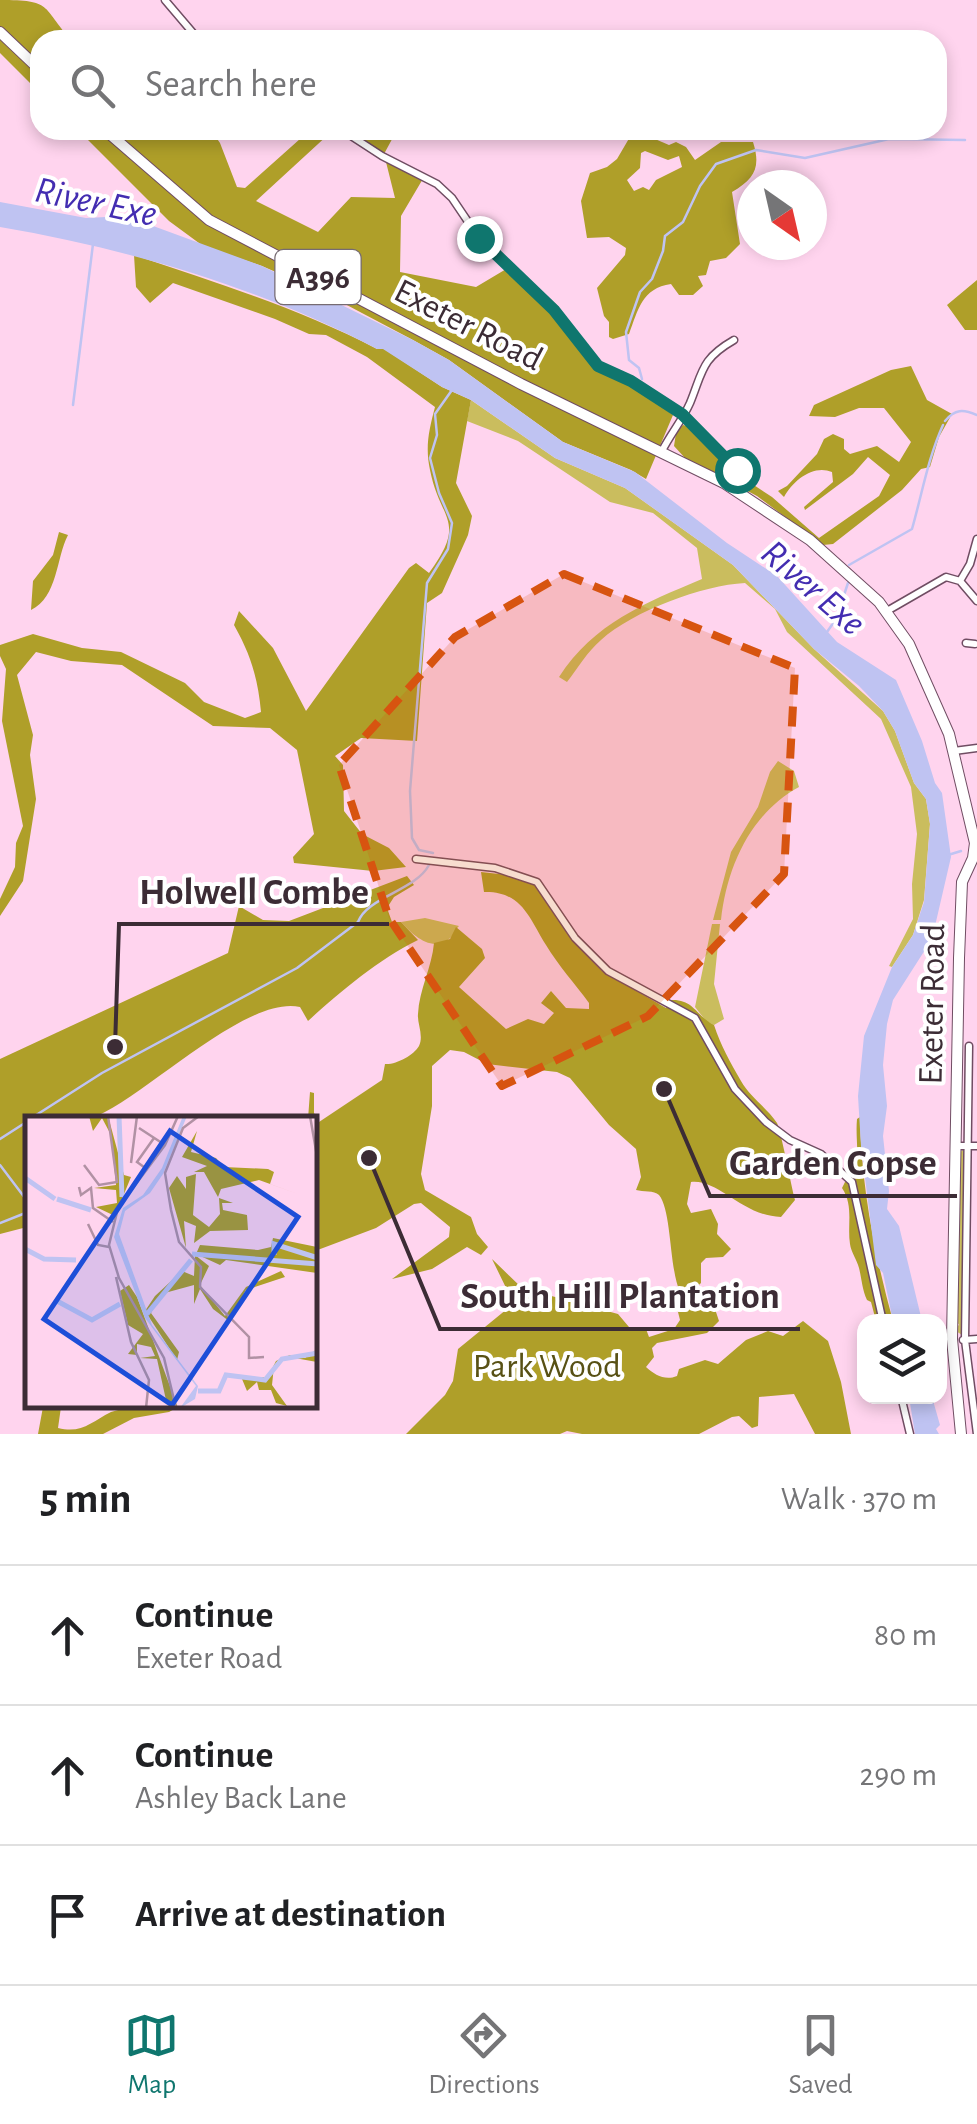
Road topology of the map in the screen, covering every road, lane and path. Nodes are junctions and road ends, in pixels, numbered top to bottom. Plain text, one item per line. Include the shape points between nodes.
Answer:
1 (165, 0) edge
2 (190, 30) edge
3 (0, 32) edge
4 (30, 60) edge
5 (117, 140) edge
6 (357, 140) edge
7 (734, 340) dead end
8 (682, 414) junction
9 (662, 451) junction
10 (737, 470) dead end
11 (977, 538) edge
12 (960, 580) junction
13 (977, 601) edge
14 (887, 610) junction
15 (977, 748) edge
16 (954, 751) junction
17 (416, 859) dead end
18 (969, 1046) dead end
19 (961, 1146) junction
20 (977, 1146) edge
21 (881, 1314) edge
22 (977, 1339) edge
23 (952, 1340) junction
24 (965, 1340) junction
25 (903, 1404) edge
26 (910, 1434) edge
27 (961, 1434) edge
28 (977, 1434) edge

1 - 2 street
3 - 4 main road
5 - 9 main road, Exeter Road / A396 via 209,220
6 - 8 street via 437,184 598,366
7 - 8 street via 703,366
8 - 9 street
8 - 10 street
9 - 14 main road, Exeter Road / A396 via 783,520
11 - 12 street
12 - 13 street
12 - 14 street via 940,580
14 - 16 main road, Exeter Road / A396 via 910,644
15 - 16 street
16 - 19 main road, Exeter Road / A396 via 974,850 960,902
17 - 21 street via 526,876 543,887 575,938 608,971 695,1018 735,1089 766,1122 821,1154 852,1182
18 - 19 street
19 - 20 street
19 - 23 main road, Exeter Road / A396
19 - 24 street
22 - 24 street
23 - 24 street
23 - 27 main road, Exeter Road / A396
24 - 28 street
25 - 26 street

